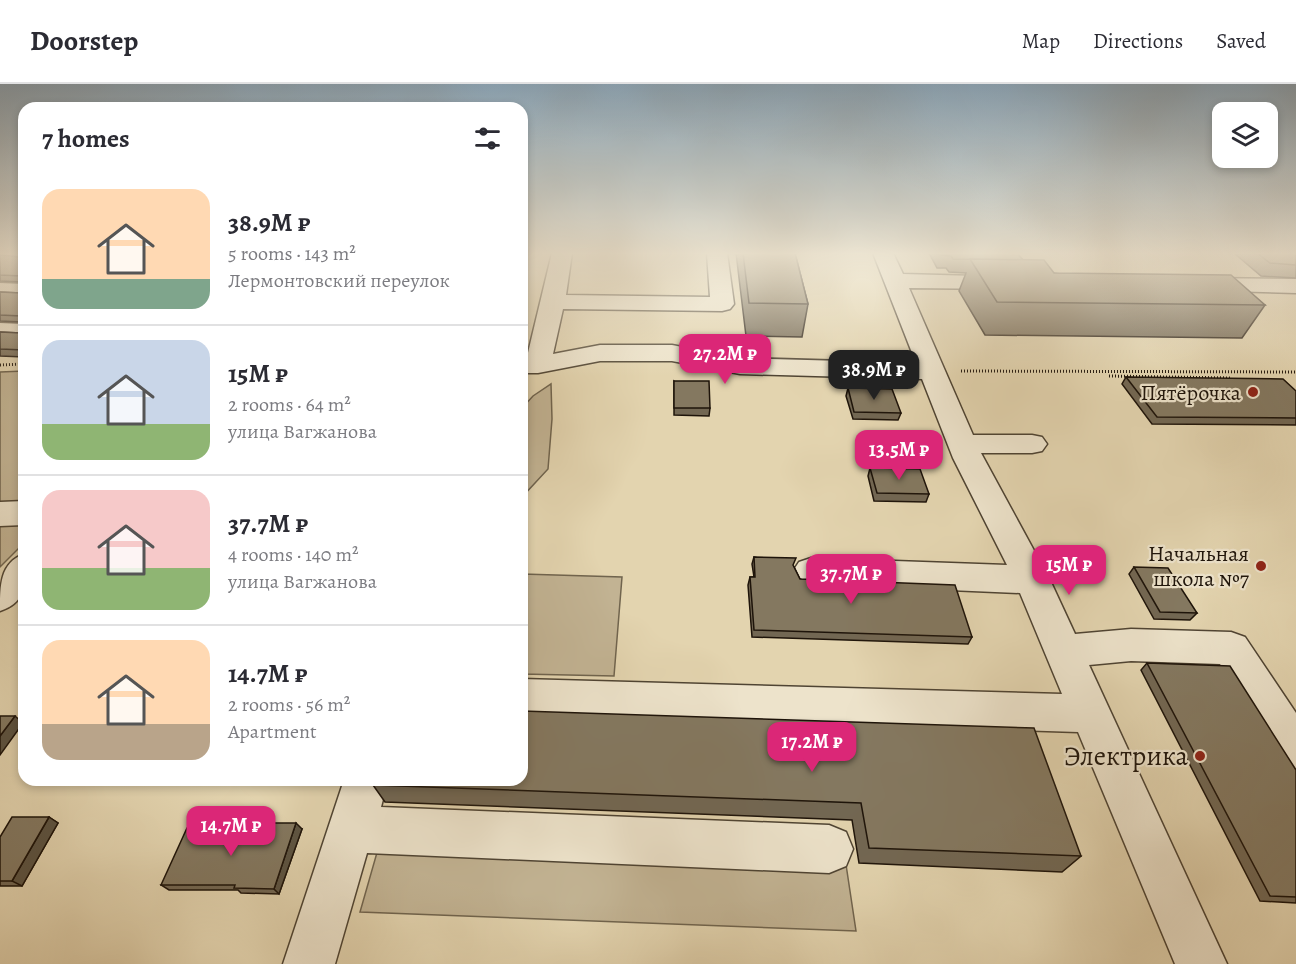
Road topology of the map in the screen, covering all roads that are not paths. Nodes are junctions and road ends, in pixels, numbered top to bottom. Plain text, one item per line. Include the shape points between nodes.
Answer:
1 (554, 294) edge
2 (721, 294) edge
3 (899, 294) edge
4 (553, 302) junction
5 (0, 330) edge
6 (18, 331) edge
7 (530, 365) edge
8 (931, 370) junction
9 (962, 444) junction
10 (1032, 444) dead end
11 (18, 513) edge
12 (0, 514) edge
13 (810, 571) dead end
14 (18, 574) edge
15 (1032, 579) junction
16 (0, 597) edge
17 (1063, 651) junction
18 (528, 698) edge
19 (1090, 714) junction
20 (1296, 750) edge
21 (364, 786) edge
22 (353, 829) junction
23 (830, 849) dead end
24 (309, 964) edge
25 (1201, 964) edge

1 - 4 street
2 - 4 street via 722,304
3 - 8 street
4 - 7 street
5 - 6 street
7 - 8 street via 600,353 672,352 740,366
8 - 9 street
9 - 10 street
9 - 15 street
11 - 12 street
13 - 15 street
14 - 16 street
15 - 17 street
17 - 19 street
17 - 20 street via 1131,645 1231,648
18 - 19 street
19 - 25 street
21 - 22 street
22 - 23 street
22 - 24 street

